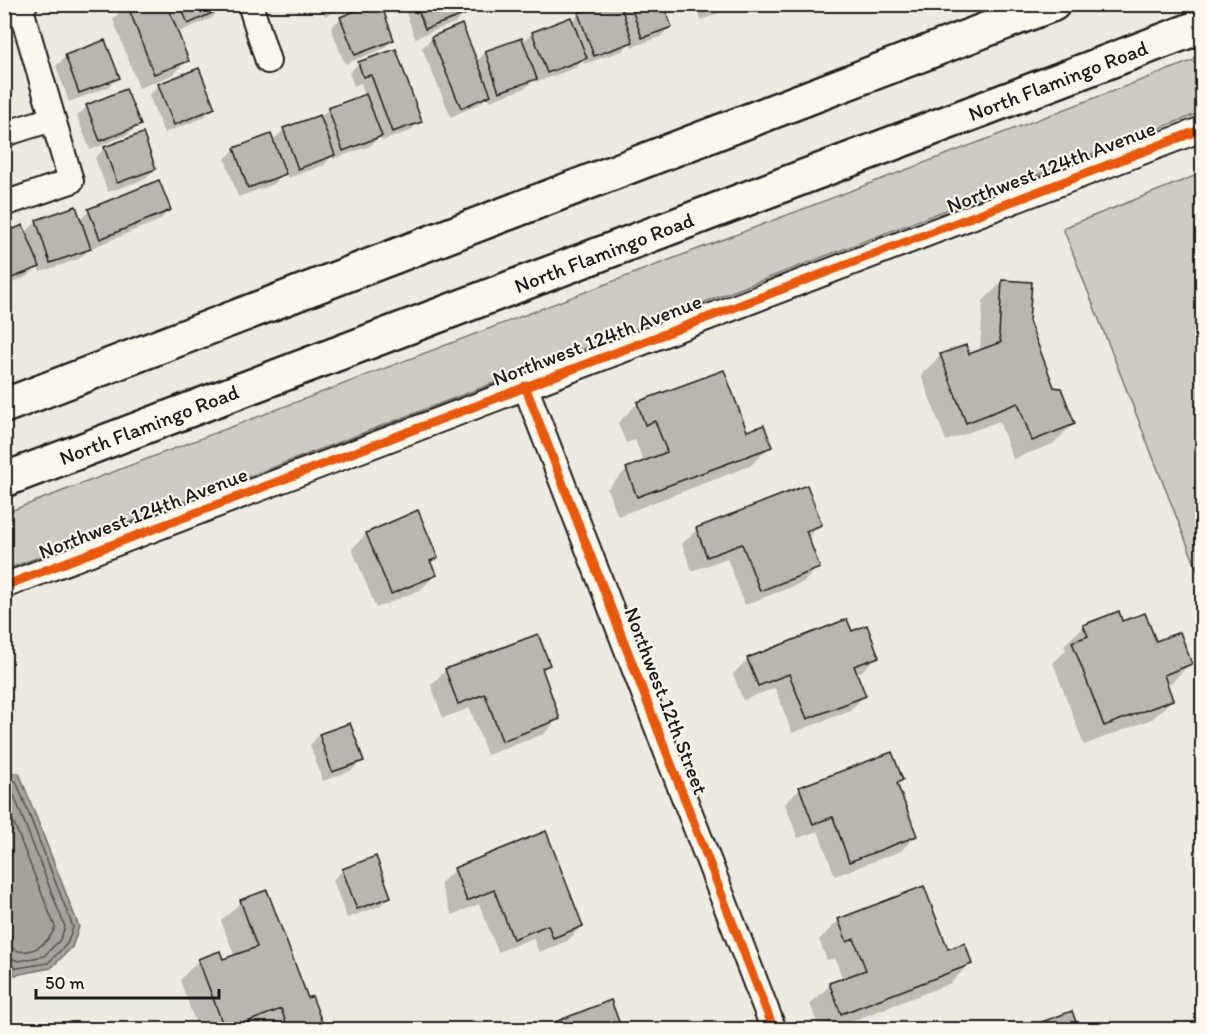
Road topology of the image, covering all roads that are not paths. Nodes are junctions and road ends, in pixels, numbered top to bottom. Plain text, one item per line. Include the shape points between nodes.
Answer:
1 (25, 4) edge
2 (250, 4) edge
3 (1053, 4) edge
4 (1203, 26) edge
5 (268, 61) dead end
6 (52, 119) junction
7 (1203, 129) edge
8 (4, 134) edge
9 (4, 204) edge
10 (525, 386) junction
11 (4, 406) edge
12 (4, 480) edge
13 (4, 586) edge
14 (774, 1029) edge

1 - 6 street via 21,9
2 - 5 street
3 - 11 highway
4 - 12 highway, North Flamingo Road
6 - 8 street
6 - 9 street via 71,181
7 - 10 street, Northwest 124th Avenue
10 - 13 street, Northwest 124th Avenue
10 - 14 street, Northwest 12th Street

